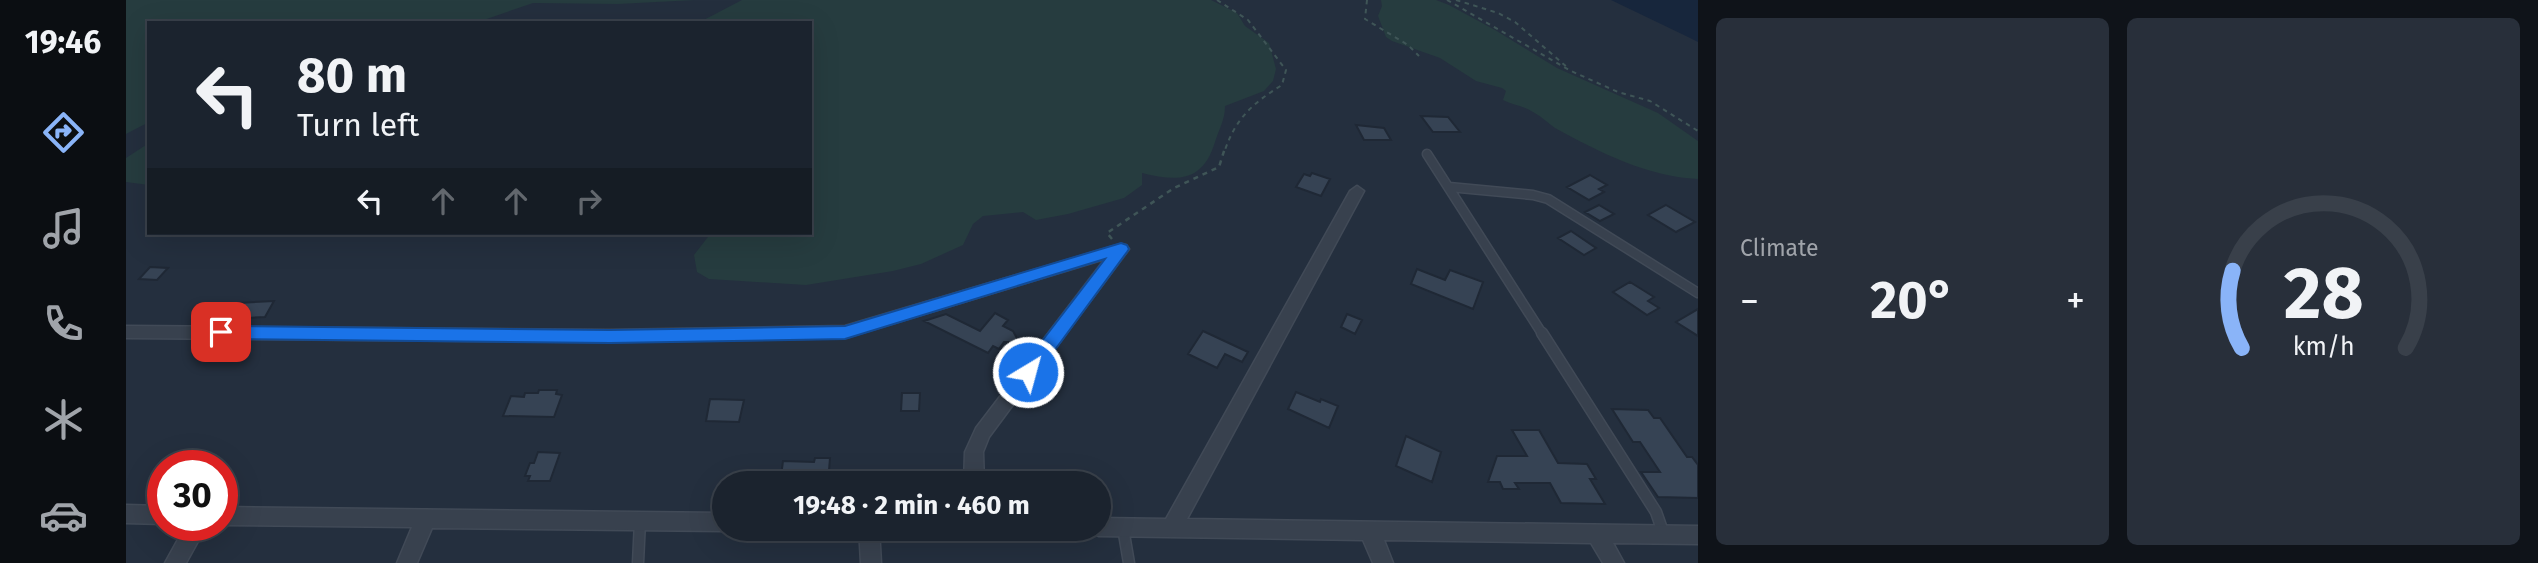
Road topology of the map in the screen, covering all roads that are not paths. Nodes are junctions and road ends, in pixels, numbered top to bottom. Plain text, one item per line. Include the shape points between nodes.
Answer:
1 (1427, 154) dead end
2 (1449, 187) junction
3 (1357, 191) dead end
4 (1698, 293) edge
5 (132, 332) edge
6 (126, 346) edge
7 (974, 471) edge
8 (126, 514) edge
9 (147, 515) edge
10 (238, 516) edge
11 (426, 518) junction
12 (640, 521) junction
13 (712, 523) edge
14 (1111, 528) edge
15 (1123, 528) junction
16 (1172, 528) junction
17 (1370, 531) junction
18 (1597, 534) junction
19 (1664, 535) junction
20 (1698, 535) edge
21 (188, 541) edge
22 (870, 541) edge
23 (175, 563) edge
24 (407, 563) edge
25 (638, 563) edge
26 (871, 563) edge
27 (1129, 563) edge
28 (1383, 563) edge
29 (1614, 563) edge

1 - 2 lane
2 - 4 lane via 1548,199
2 - 19 lane via 1656,512
3 - 16 street
5 - 6 street
5 - 7 street via 610,337 845,332 1121,249 982,433 974,452
8 - 9 street
10 - 11 street
11 - 12 street
11 - 24 street
12 - 13 street
12 - 25 lane
14 - 15 street
15 - 16 street
15 - 27 lane
16 - 17 street
17 - 18 street
17 - 28 street
18 - 19 street
18 - 29 street
19 - 20 street
21 - 23 street
22 - 26 street

